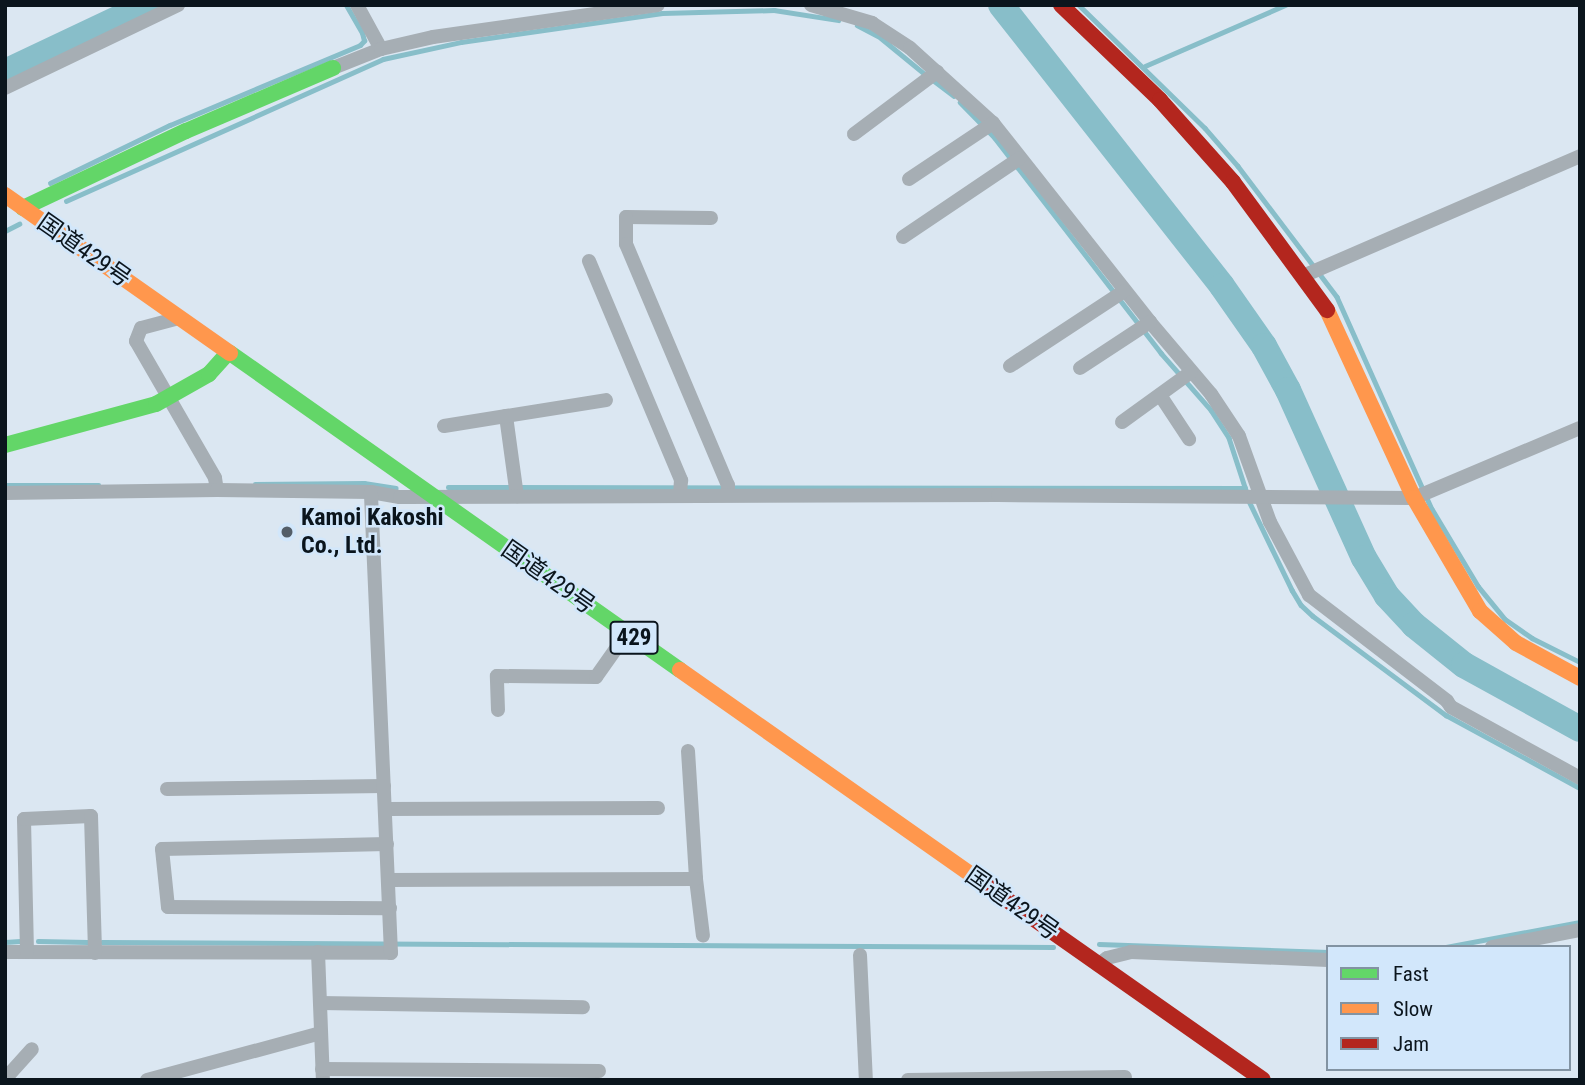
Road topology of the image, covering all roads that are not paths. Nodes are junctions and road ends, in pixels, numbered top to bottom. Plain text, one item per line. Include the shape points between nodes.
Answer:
1 (178, 5) edge
2 (357, 5) edge
3 (658, 5) edge
4 (811, 5) edge
5 (1061, 5) edge
6 (381, 49) junction
7 (333, 68) joint
8 (933, 76) junction
9 (5, 88) edge
10 (988, 127) junction
11 (854, 134) dead end
12 (1580, 156) edge
13 (1015, 161) junction
14 (909, 179) dead end
15 (5, 195) edge
16 (23, 208) junction
17 (5, 218) edge
18 (711, 218) dead end
19 (903, 237) dead end
20 (589, 261) dead end
21 (1311, 273) junction
22 (1119, 294) junction
23 (179, 318) junction
24 (1144, 326) junction
25 (227, 354) junction
26 (1010, 366) dead end
27 (1080, 368) dead end
28 (1186, 375) junction
29 (1160, 395) junction
30 (169, 398) junction
31 (606, 400) dead end
32 (506, 416) junction
33 (1122, 422) dead end
34 (444, 426) dead end
35 (1580, 428) edge
36 (1189, 439) dead end
37 (5, 444) edge
38 (216, 486) junction
39 (516, 490) junction
40 (728, 490) junction
41 (681, 491) junction
42 (371, 492) junction
43 (5, 493) edge
44 (1421, 495) junction
45 (430, 496) junction
46 (1252, 497) junction
47 (627, 633) junction
48 (1580, 678) edge
49 (498, 710) dead end
50 (688, 751) dead end
51 (1580, 778) edge
52 (384, 786) junction
53 (167, 789) dead end
54 (658, 807) dead end
55 (386, 809) junction
56 (387, 844) junction
57 (696, 878) junction
58 (390, 880) junction
59 (390, 908) junction
60 (1580, 930) edge
61 (703, 936) dead end
62 (1502, 945) edge
63 (5, 952) edge
64 (27, 952) junction
65 (318, 952) junction
66 (95, 953) junction
67 (860, 956) dead end
68 (1326, 960) edge
69 (1098, 965) junction
70 (320, 1003) junction
71 (583, 1007) dead end
72 (321, 1033) junction
73 (32, 1049) dead end
74 (599, 1071) dead end
75 (323, 1074) edge
76 (1125, 1077) dead end
77 (5, 1079) edge
78 (147, 1080) edge
79 (866, 1080) edge
80 (908, 1080) edge
81 (1263, 1080) edge

1 - 9 street
2 - 6 street
3 - 6 street via 488,27
4 - 8 street via 872,23
5 - 21 main road via 1160,100
6 - 7 street
7 - 16 main road
8 - 10 street
8 - 11 street
10 - 13 street
10 - 14 street
12 - 21 street
13 - 19 street
13 - 22 street
15 - 16 main road, 国道429号 / 429
16 - 17 street
16 - 23 main road, 国道429号 / 429
18 - 40 street via 626,217 626,244
20 - 41 street
21 - 44 main road
22 - 24 street
22 - 26 street
23 - 25 main road, 国道429号 / 429
23 - 30 street via 141,328 136,341
24 - 27 street
24 - 28 street
25 - 30 main road via 209,374
25 - 45 main road, 国道429号 / 429
28 - 29 street
28 - 46 street via 1211,394 1239,436
29 - 33 street
29 - 36 street
30 - 37 main road
30 - 38 street
31 - 32 street
32 - 34 street
32 - 39 street
35 - 44 street
38 - 42 street
38 - 43 street
39 - 41 street
39 - 45 street
40 - 41 street
40 - 46 street
42 - 45 street
42 - 52 street
44 - 46 street
44 - 48 main road via 1480,611 1516,643
45 - 47 main road, 国道429号 / 429
46 - 51 street via 1309,595 1451,707
47 - 49 street via 596,677 497,676
47 - 69 main road, 国道429号 / 429
50 - 57 street
52 - 53 street
52 - 55 street
54 - 55 street
55 - 56 street
56 - 58 street
56 - 59 street via 162,849 168,907
57 - 58 street
57 - 61 street
58 - 59 street
59 - 65 street via 391,953
60 - 62 street
63 - 64 street
64 - 66 street
64 - 66 street via 24,819 91,816
65 - 66 street
65 - 70 street
67 - 79 street
68 - 69 street via 1131,952
69 - 81 main road, 国道429号 / 429
70 - 71 street
70 - 72 street
72 - 75 street
72 - 78 street
73 - 77 street
74 - 75 street
76 - 80 street

